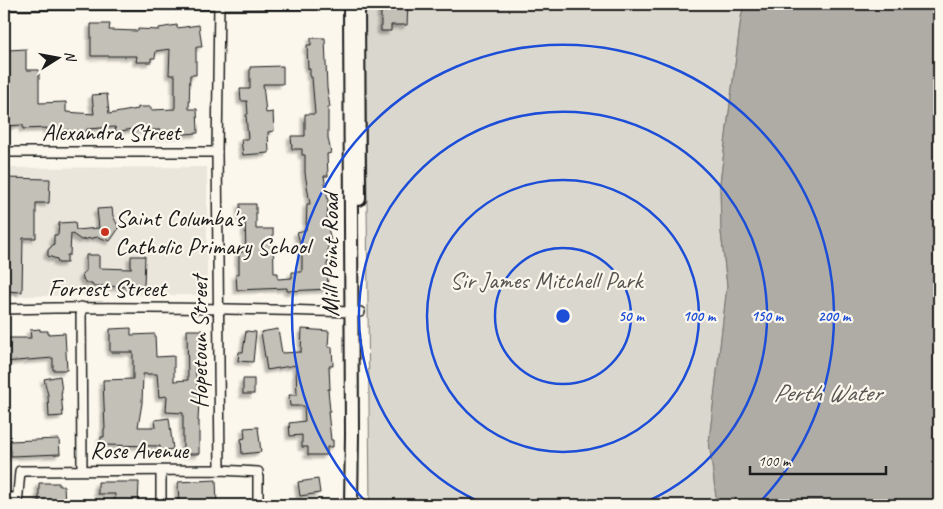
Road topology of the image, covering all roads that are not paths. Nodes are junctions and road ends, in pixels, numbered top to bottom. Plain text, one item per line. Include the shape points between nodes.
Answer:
1 (54, 4) edge
2 (206, 4) edge
3 (219, 4) edge
4 (354, 4) edge
5 (4, 5) edge
6 (4, 152) edge
7 (217, 152) junction
8 (81, 307) junction
9 (219, 308) junction
10 (4, 309) edge
11 (356, 312) junction
12 (82, 470) junction
13 (220, 470) junction
14 (161, 471) junction
15 (4, 498) edge
16 (17, 502) edge
17 (161, 505) edge
18 (258, 505) edge
19 (351, 505) edge
20 (360, 505) edge

1 - 2 street
1 - 5 street
2 - 3 street
3 - 4 street
3 - 7 street, Hopetoun Street
4 - 11 main road, Mill Point Road
6 - 7 street, Alexandra Street
7 - 9 street, Hopetoun Street
8 - 9 street, Forrest Street
8 - 10 street, Forrest Street
8 - 12 street
9 - 11 street, Forrest Street
9 - 13 street, Hopetoun Street
11 - 19 main road, Mill Point Road
11 - 20 main road, Mill Point Road
12 - 14 street, Rose Avenue
12 - 16 street, Rose Avenue via 20,471
13 - 14 street, Rose Avenue
13 - 18 street, Rose Avenue via 258,472
14 - 17 street
15 - 16 street

